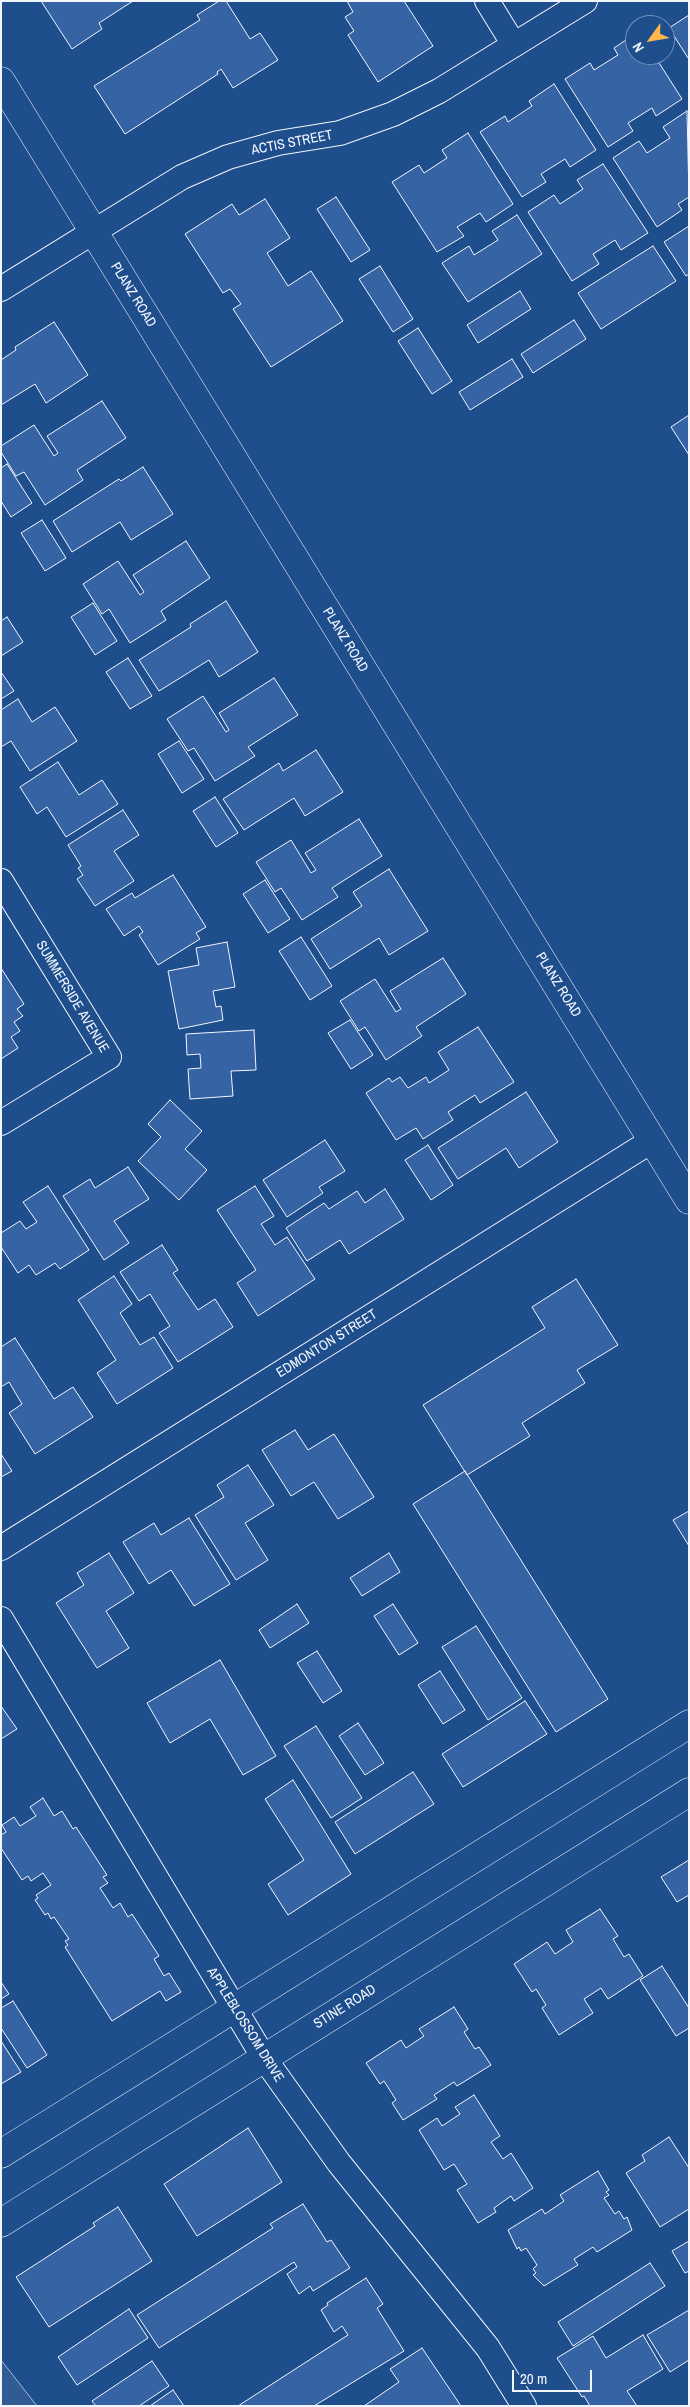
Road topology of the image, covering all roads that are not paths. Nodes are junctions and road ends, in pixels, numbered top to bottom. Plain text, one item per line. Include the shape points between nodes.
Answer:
1 (486, 1) edge
2 (585, 1) edge
3 (514, 45) junction
4 (1, 81) edge
5 (94, 231) junction
6 (1, 289) edge
7 (1, 881) edge
8 (1, 1123) edge
9 (653, 1140) junction
10 (689, 1200) edge
11 (1, 1548) edge
12 (1, 1619) edge
13 (689, 1724) edge
14 (689, 1792) edge
15 (234, 2009) junction
16 (264, 2058) junction
17 (1, 2154) edge
18 (1, 2223) edge
19 (524, 2406) edge

1 - 3 street
2 - 3 street, ACTIS STREET
3 - 5 street, ACTIS STREET via 439,91 393,114 340,133 278,143 228,157 182,177
4 - 5 main road, PLANZ ROAD
5 - 6 street, ACTIS STREET
5 - 9 main road, PLANZ ROAD
7 - 8 street, SUMMERSIDE AVENUE via 109,1057
9 - 10 main road, PLANZ ROAD
9 - 11 street, EDMONTON STREET
12 - 15 street, APPLEBLOSSOM DRIVE
13 - 15 main road
14 - 16 main road, STINE ROAD
15 - 16 street, APPLEBLOSSOM DRIVE
15 - 17 main road
16 - 18 main road, STINE ROAD
16 - 19 street, APPLEBLOSSOM DRIVE via 338,2164 488,2348

